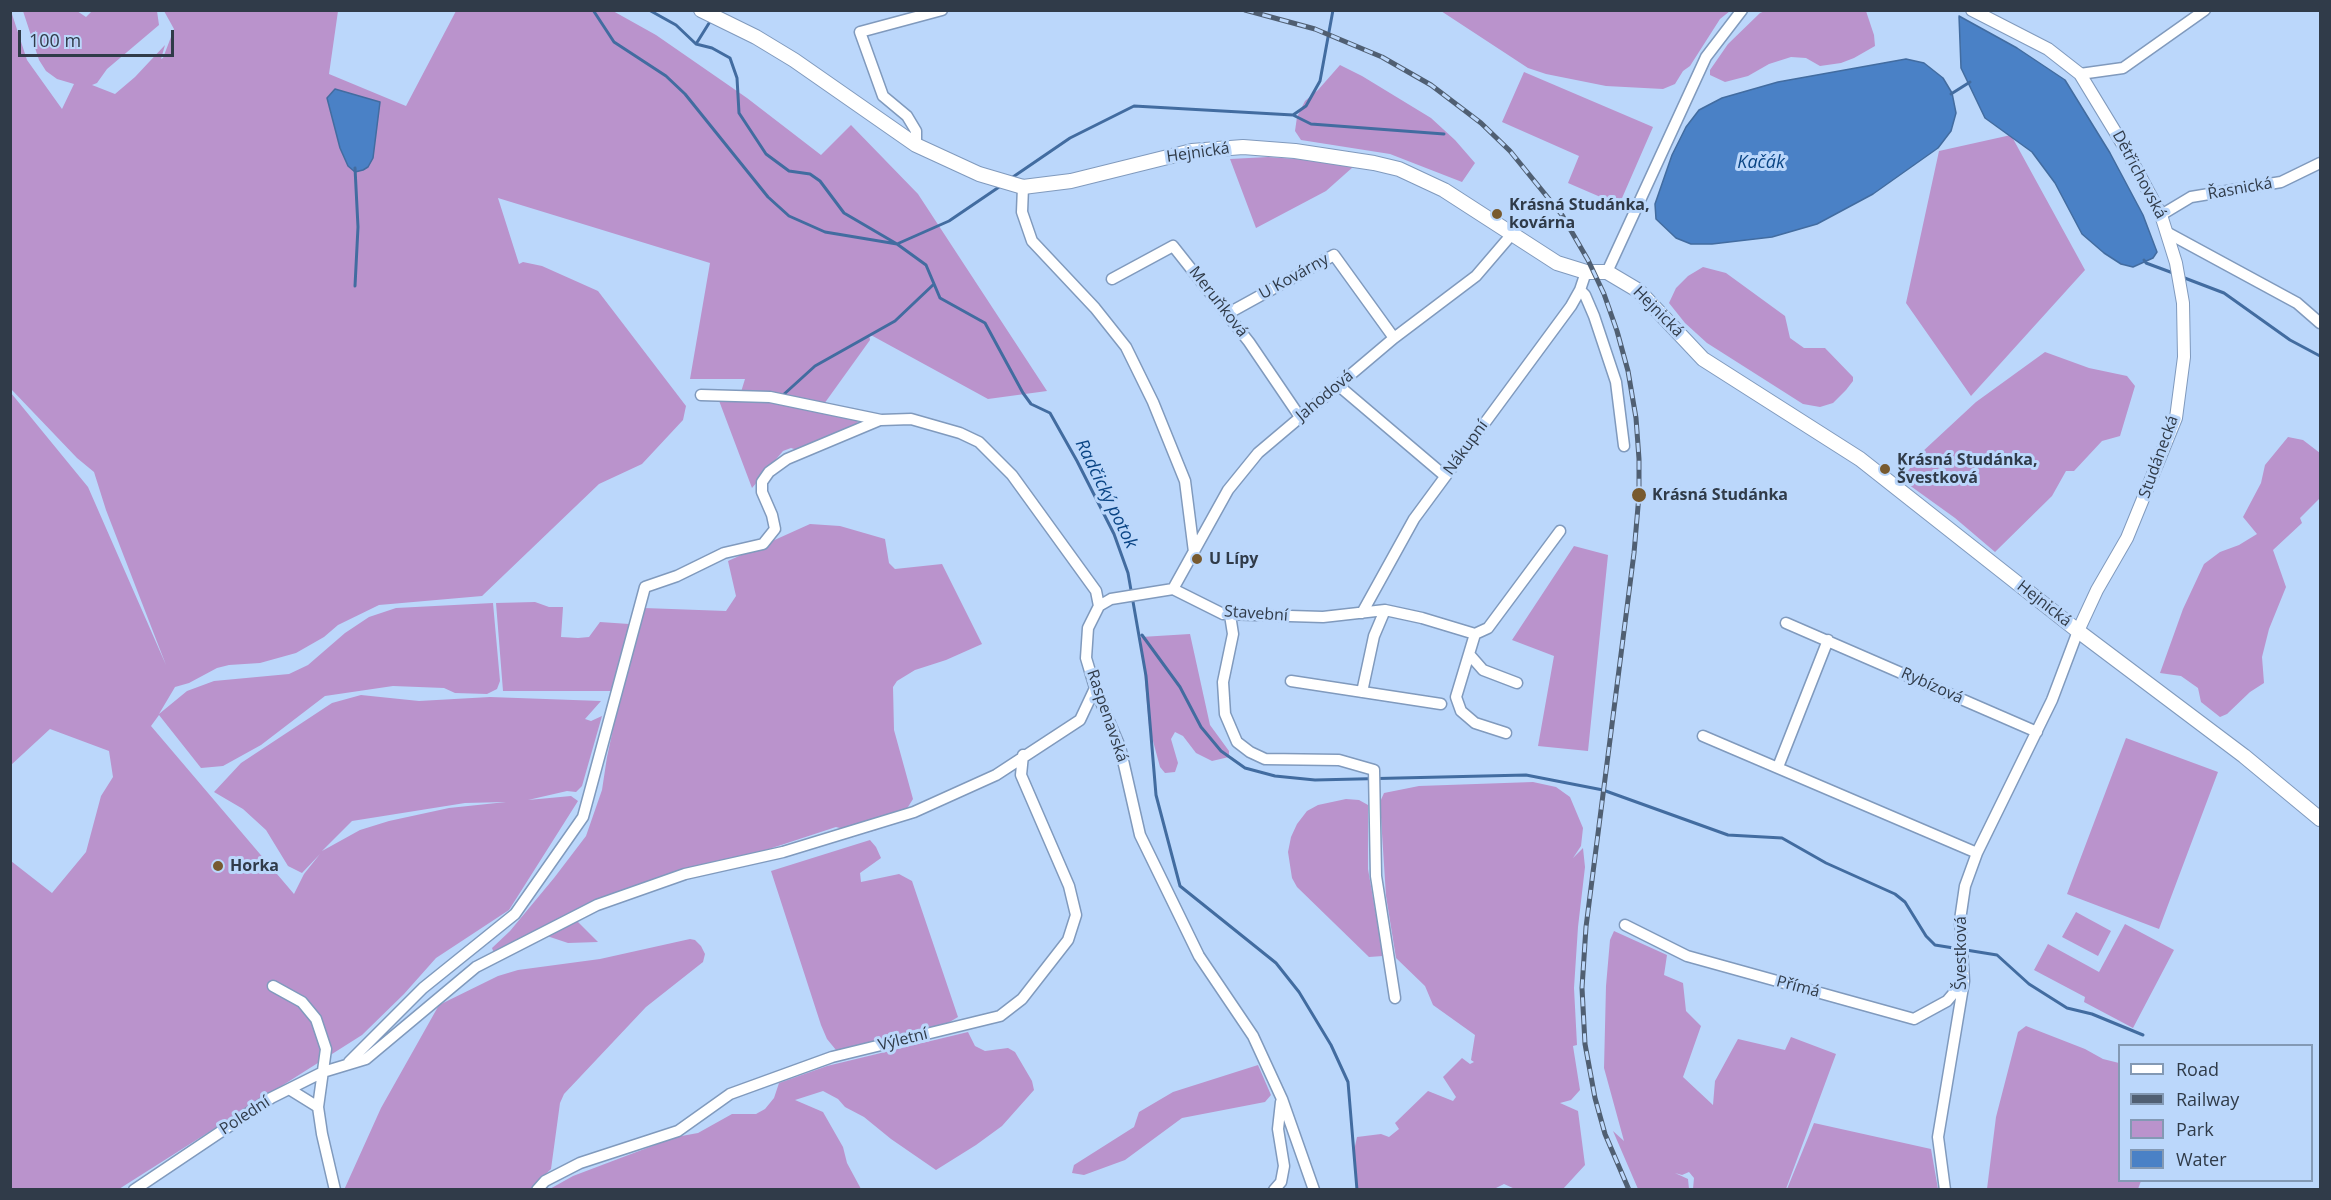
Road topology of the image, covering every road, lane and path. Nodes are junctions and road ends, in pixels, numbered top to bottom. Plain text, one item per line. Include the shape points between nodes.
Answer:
1 (701, 10) edge
2 (942, 10) edge
3 (1742, 10) edge
4 (1972, 10) edge
5 (2205, 10) edge
6 (2080, 74) junction
7 (916, 145) junction
8 (2320, 163) edge
9 (1023, 186) junction
10 (2161, 215) junction
11 (2168, 233) junction
12 (1512, 234) junction
13 (1586, 272) junction
14 (1607, 272) junction
15 (1112, 279) dead end
16 (1580, 290) junction
17 (1227, 314) junction
18 (2320, 323) edge
19 (1394, 338) junction
20 (1339, 386) junction
21 (701, 395) dead end
22 (1300, 417) junction
23 (881, 420) junction
24 (1624, 446) dead end
25 (1445, 476) junction
26 (1560, 531) dead end
27 (1194, 552) junction
28 (1173, 589) junction
29 (1099, 606) junction
30 (1385, 610) junction
31 (1362, 613) junction
32 (1230, 615) junction
33 (1786, 623) dead end
34 (2078, 631) junction
35 (1475, 634) junction
36 (1828, 640) junction
37 (1469, 654) junction
38 (1292, 681) dead end
39 (1517, 683) dead end
40 (1095, 688) junction
41 (1362, 693) junction
42 (1441, 704) dead end
43 (2037, 732) junction
44 (1506, 733) dead end
45 (1703, 736) dead end
46 (1023, 756) junction
47 (1778, 767) junction
48 (2320, 819) edge
49 (1977, 853) junction
50 (1626, 925) dead end
51 (1964, 981) junction
52 (273, 986) dead end
53 (1395, 999) dead end
54 (344, 1067) junction
55 (323, 1072) junction
56 (289, 1089) junction
57 (1282, 1099) junction
58 (318, 1107) junction
59 (1314, 1189) edge
60 (134, 1190) edge
61 (335, 1190) edge
62 (537, 1190) edge
63 (1274, 1190) edge
64 (1944, 1190) edge

1 - 7 main road, Hejnická via 794,60
2 - 7 street via 860,32 883,96 907,116 916,131
3 - 14 street via 1706,57
4 - 6 street, Dětřichovská via 2048,49
5 - 6 street via 2123,68
6 - 10 street, Dětřichovská via 2126,148
7 - 9 main road, Hejnická via 980,174
8 - 10 street, Řasnická via 2281,182 2191,197
9 - 12 main road, Hejnická via 1071,181 1217,148 1295,151 1399,169 1444,190
9 - 27 street via 1022,212 1032,241 1126,347 1153,402 1185,481
10 - 11 street, Dětřichovská
11 - 18 street, Dětřichovská via 2297,303
11 - 34 street, Studánecká via 2183,303 2184,357 2176,418 2127,538
12 - 13 main road, Hejnická via 1557,263
12 - 19 street, Jahodová via 1476,276
13 - 14 main road, Hejnická
13 - 16 street, Nákupní
14 - 34 main road, Hejnická via 1640,291 1703,359 1860,459
15 - 17 street, Meruňková via 1173,246
16 - 24 street via 1586,295 1616,381
16 - 25 street, Nákupní
17 - 19 street, U Kovárny via 1334,255
17 - 22 street, Meruňková
19 - 20 street, Jahodová
20 - 22 street, Jahodová
20 - 25 street
21 - 23 street via 770,397
22 - 27 street, Jahodová via 1258,453 1227,490
23 - 29 street via 911,419 979,442 1012,475 1096,591
23 - 54 street via 787,459 769,472 762,482 762,492 775,529 763,544 724,553 645,587 583,817 515,914 423,988
25 - 31 street, Nákupní via 1414,519
26 - 35 street via 1488,628
27 - 28 street, Jahodová
28 - 29 street via 1111,599
28 - 32 street, Stavební
29 - 40 street, Raspenavská via 1088,628 1086,658
30 - 31 street, Stavební
30 - 35 street, Stavební
30 - 41 street via 1374,636
31 - 32 street, Stavební via 1323,617
32 - 53 street via 1233,634 1223,682 1225,714 1237,742 1264,759 1339,760 1374,770 1376,876
33 - 36 street, Rybízová
34 - 43 street, Švestková
34 - 48 main road, Hejnická via 2244,756
35 - 37 street
36 - 43 street, Rybízová
36 - 47 street
37 - 39 street via 1483,670
37 - 44 street via 1456,697 1461,711 1475,723
38 - 41 street
40 - 46 street, Polední via 1080,720
40 - 57 street, Raspenavská via 1120,747 1140,835 1199,956 1253,1036
41 - 42 street
43 - 49 street, Švestková
45 - 47 street
46 - 54 street, Polední via 996,775 914,812 783,852 685,874 597,905 476,967 366,1059
46 - 62 street, Výletní via 1021,775 1068,886 1076,915 1068,940 1022,999 1000,1016 832,1057 730,1094 678,1131 580,1163 545,1181
47 - 49 street
49 - 51 street, Švestková via 1965,886 1960,920
50 - 51 street, Přímá via 1687,956 1914,1019 1947,1001
51 - 64 street, Švestková via 1938,1137
52 - 55 street via 302,1002 316,1019 326,1049
54 - 55 street, Polední
55 - 56 street, Polední
55 - 58 street
56 - 58 street
56 - 60 street, Polední
57 - 59 street, Raspenavská
57 - 63 street via 1278,1129 1284,1167 1281,1182
58 - 61 street

